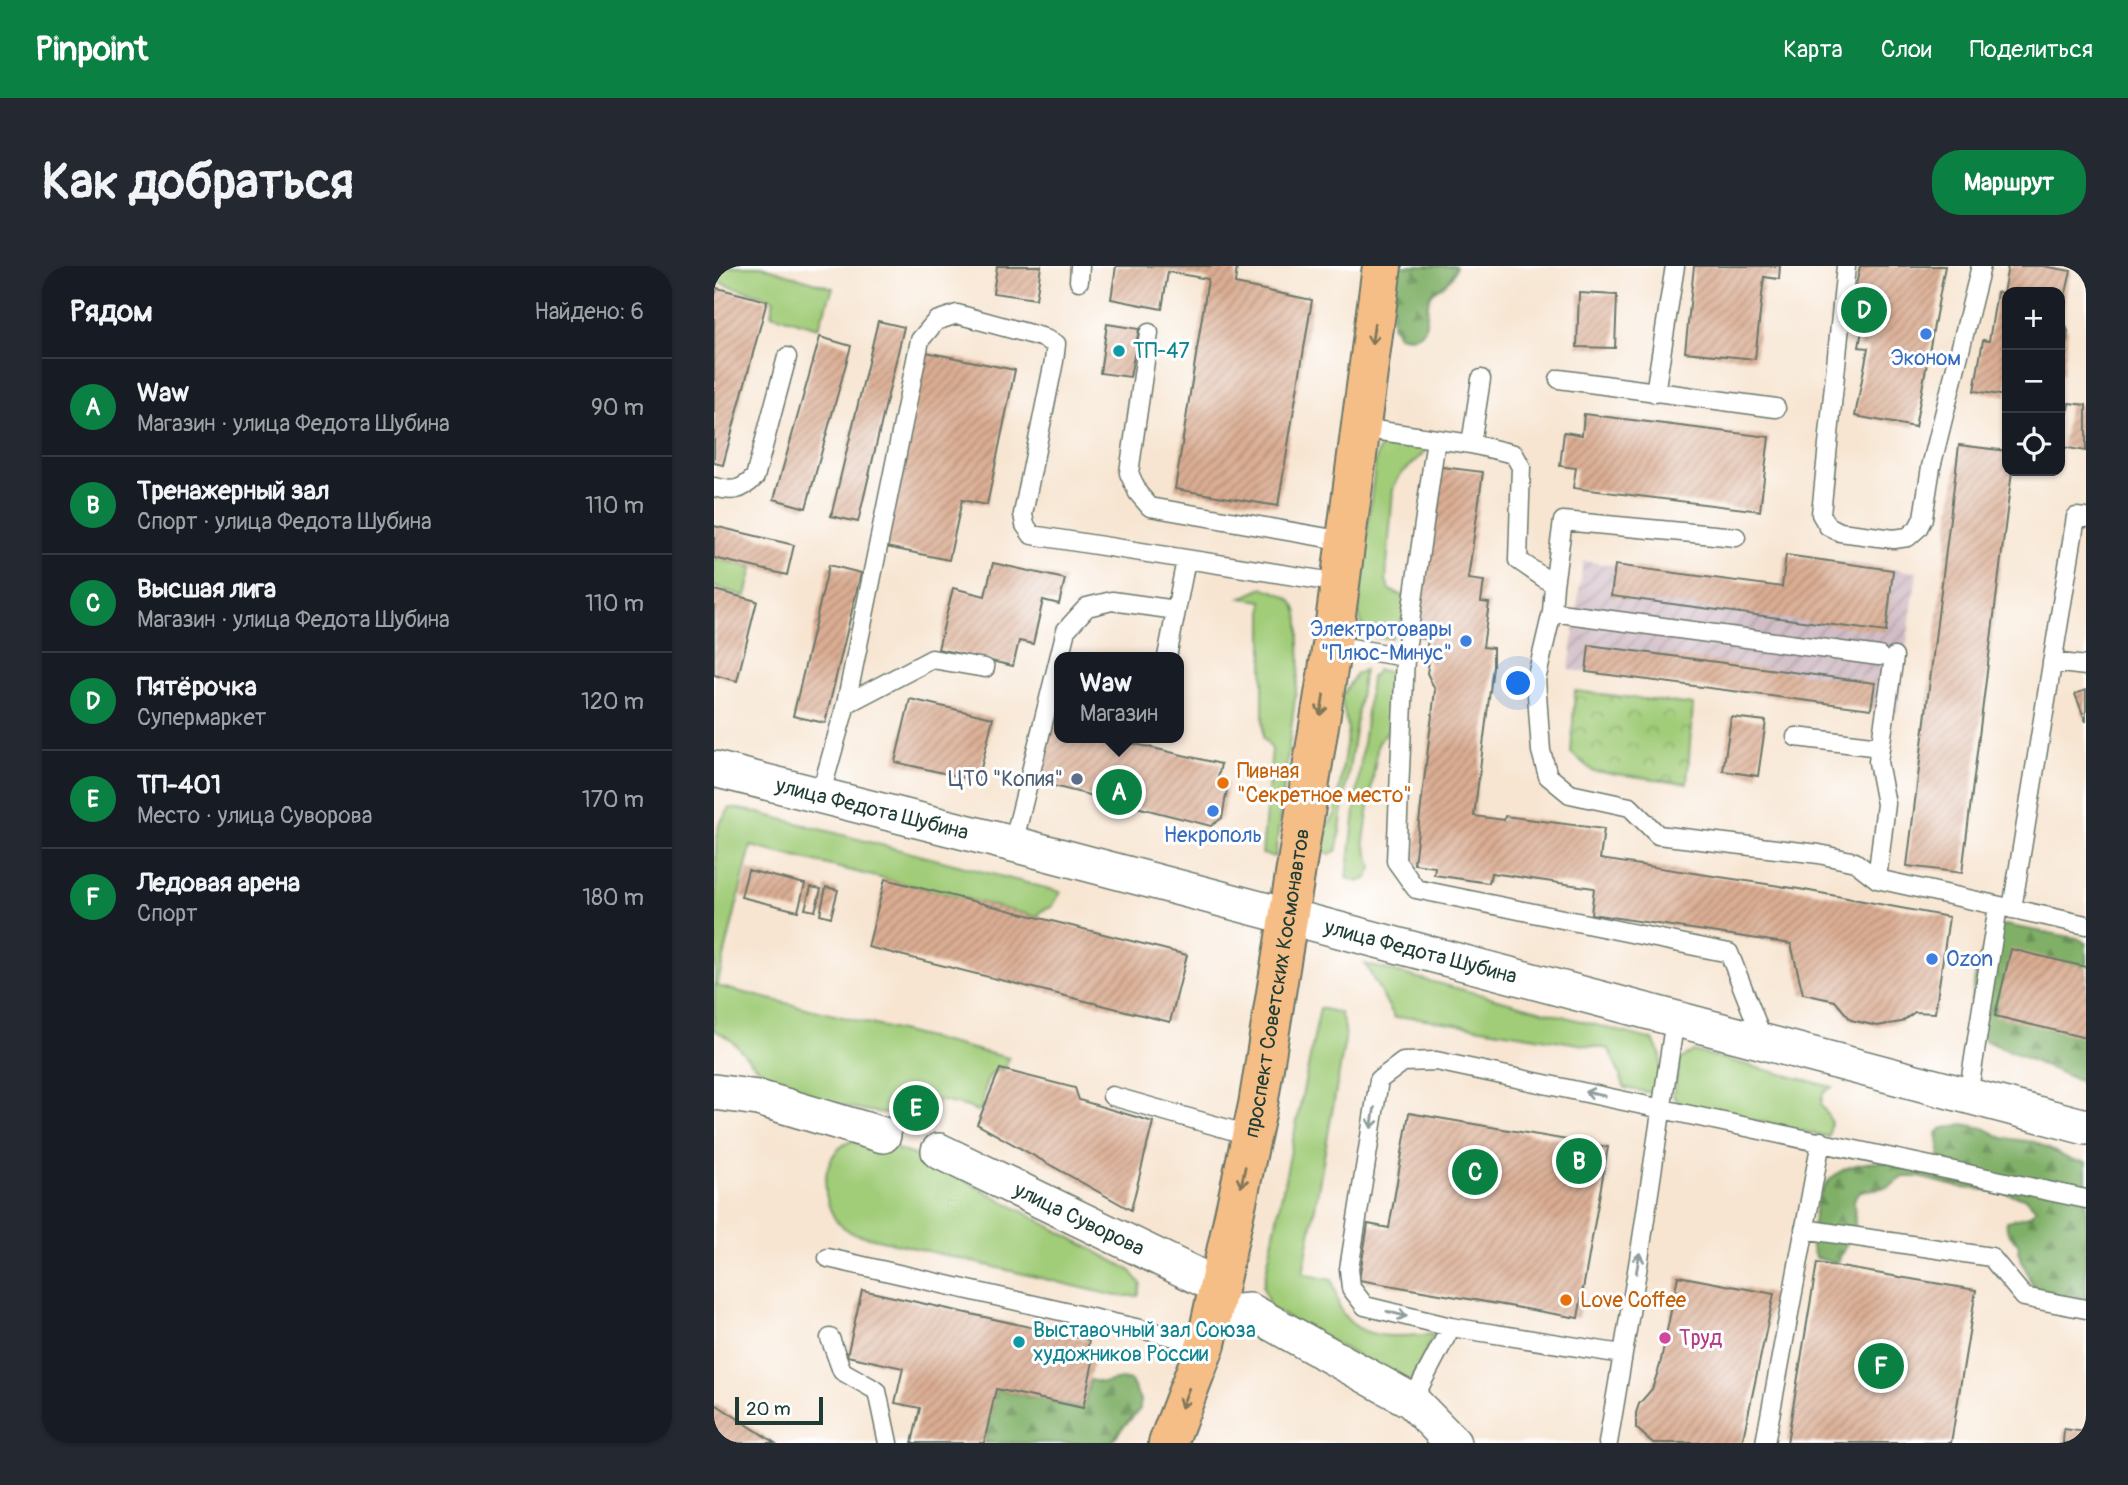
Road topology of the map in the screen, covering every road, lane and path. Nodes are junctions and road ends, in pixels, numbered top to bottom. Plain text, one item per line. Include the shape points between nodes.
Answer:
1 (1382, 266) edge
2 (1675, 266) edge
3 (1846, 266) edge
4 (1981, 266) edge
5 (1149, 333) dead end
6 (787, 358) dead end
7 (1481, 379) dead end
8 (1559, 379) dead end
9 (1655, 393) junction
10 (1776, 408) dead end
11 (1360, 428) junction
12 (1436, 439) junction
13 (1471, 444) junction
14 (714, 487) edge
15 (2086, 518) edge
16 (1736, 537) dead end
17 (1345, 541) junction
18 (1186, 560) junction
19 (1340, 583) junction
20 (1554, 585) junction
21 (1176, 610) junction
22 (1552, 612) junction
23 (1332, 645) junction
24 (1061, 652) edge
25 (1168, 652) edge
26 (1405, 657) junction
27 (2052, 662) junction
28 (2086, 666) edge
29 (985, 668) dead end
30 (1054, 678) edge
31 (846, 704) junction
32 (1796, 737) dead end
33 (1880, 747) junction
34 (714, 769) edge
35 (820, 796) junction
36 (1013, 844) junction
37 (1877, 879) junction
38 (2005, 908) junction
39 (1287, 917) junction
40 (2086, 925) edge
41 (1675, 1019) junction
42 (1764, 1042) junction
43 (714, 1092) edge
44 (1112, 1096) dead end
45 (1968, 1096) junction
46 (1661, 1107) junction
47 (2086, 1128) edge
48 (883, 1135) dead end
49 (1252, 1136) junction
50 (1821, 1141) junction
51 (939, 1151) dead end
52 (2086, 1199) edge
53 (1804, 1229) junction
54 (828, 1258) dead end
55 (2086, 1309) edge
56 (1213, 1315) junction
57 (1451, 1327) junction
58 (830, 1338) dead end
59 (1622, 1354) junction
60 (1412, 1401) junction
61 (1439, 1438) edge
62 (888, 1443) edge
63 (1168, 1443) edge
64 (1608, 1443) edge
65 (1765, 1443) edge

1 -> 11 main road, проспект Советских Космонавтов
2 - 9 lane
3 - 4 lane via 1821,514 1828,526 1840,532 1894,539 1908,537 1923,518 1931,467
5 - 17 lane via 1129,473 1150,507
6 - 14 lane via 755,477 745,487 731,491
7 - 13 lane
8 - 9 lane
9 - 10 lane
11 - 12 lane
11 - 17 main road, проспект Советских Космонавтов
12 - 13 lane
12 - 26 lane
13 - 20 lane via 1514,454 1521,467 1518,560
15 - 27 lane via 2076,517
16 - 20 lane via 1563,521
17 - 19 main road, проспект Советских Космонавтов
18 - 19 lane
18 - 21 lane
18 - 31 lane via 1032,535 1023,514 1056,344 957,314 936,321 920,340
19 - 23 main road, проспект Советских Космонавтов
20 - 22 lane
21 - 24 lane via 1112,601 1087,607 1066,630
21 - 25 lane
22 - 33 lane via 1887,656
22 - 37 lane via 1536,680 1541,751 1548,776 1570,794 1630,807 1657,835 1819,854 1855,862
23 - 26 lane
23 -> 39 main road, проспект Советских Космонавтов
26 - 42 lane via 1396,861 1416,889 1729,953
27 - 28 lane
27 - 38 lane
29 - 31 lane via 932,659
30 - 36 lane
31 - 35 lane
32 - 33 lane
33 - 37 lane via 1878,762 1886,804
34 - 35 street, улица Федота Шубина
35 - 36 street, улица Федота Шубина
36 - 39 street, улица Федота Шубина
37 - 38 lane
38 - 40 lane
38 - 45 lane
39 - 41 street, улица Федота Шубина
39 - 49 main road, проспект Советских Космонавтов
41 - 42 street, улица Федота Шубина
41 - 46 lane
42 - 45 street, улица Федота Шубина
43 - 48 street via 758,1098
44 - 49 lane
45 - 47 street, улица Федота Шубина
46 - 50 lane
46 -> 57 lane via 1436,1061 1403,1062 1379,1080 1349,1269 1351,1288 1364,1306
59 -> 46 lane
49 -> 56 main road, проспект Советских Космонавтов
50 - 52 lane
50 - 53 lane
51 - 56 street, улица Суворова
53 - 55 lane via 1991,1257 2024,1297
53 - 65 lane
54 - 56 lane
56 - 60 street via 1250,1311
56 -> 63 main road, проспект Советских Космонавтов
57 - 59 lane
57 - 60 lane
58 - 62 lane via 842,1371 877,1391
59 - 64 lane
60 - 61 street

